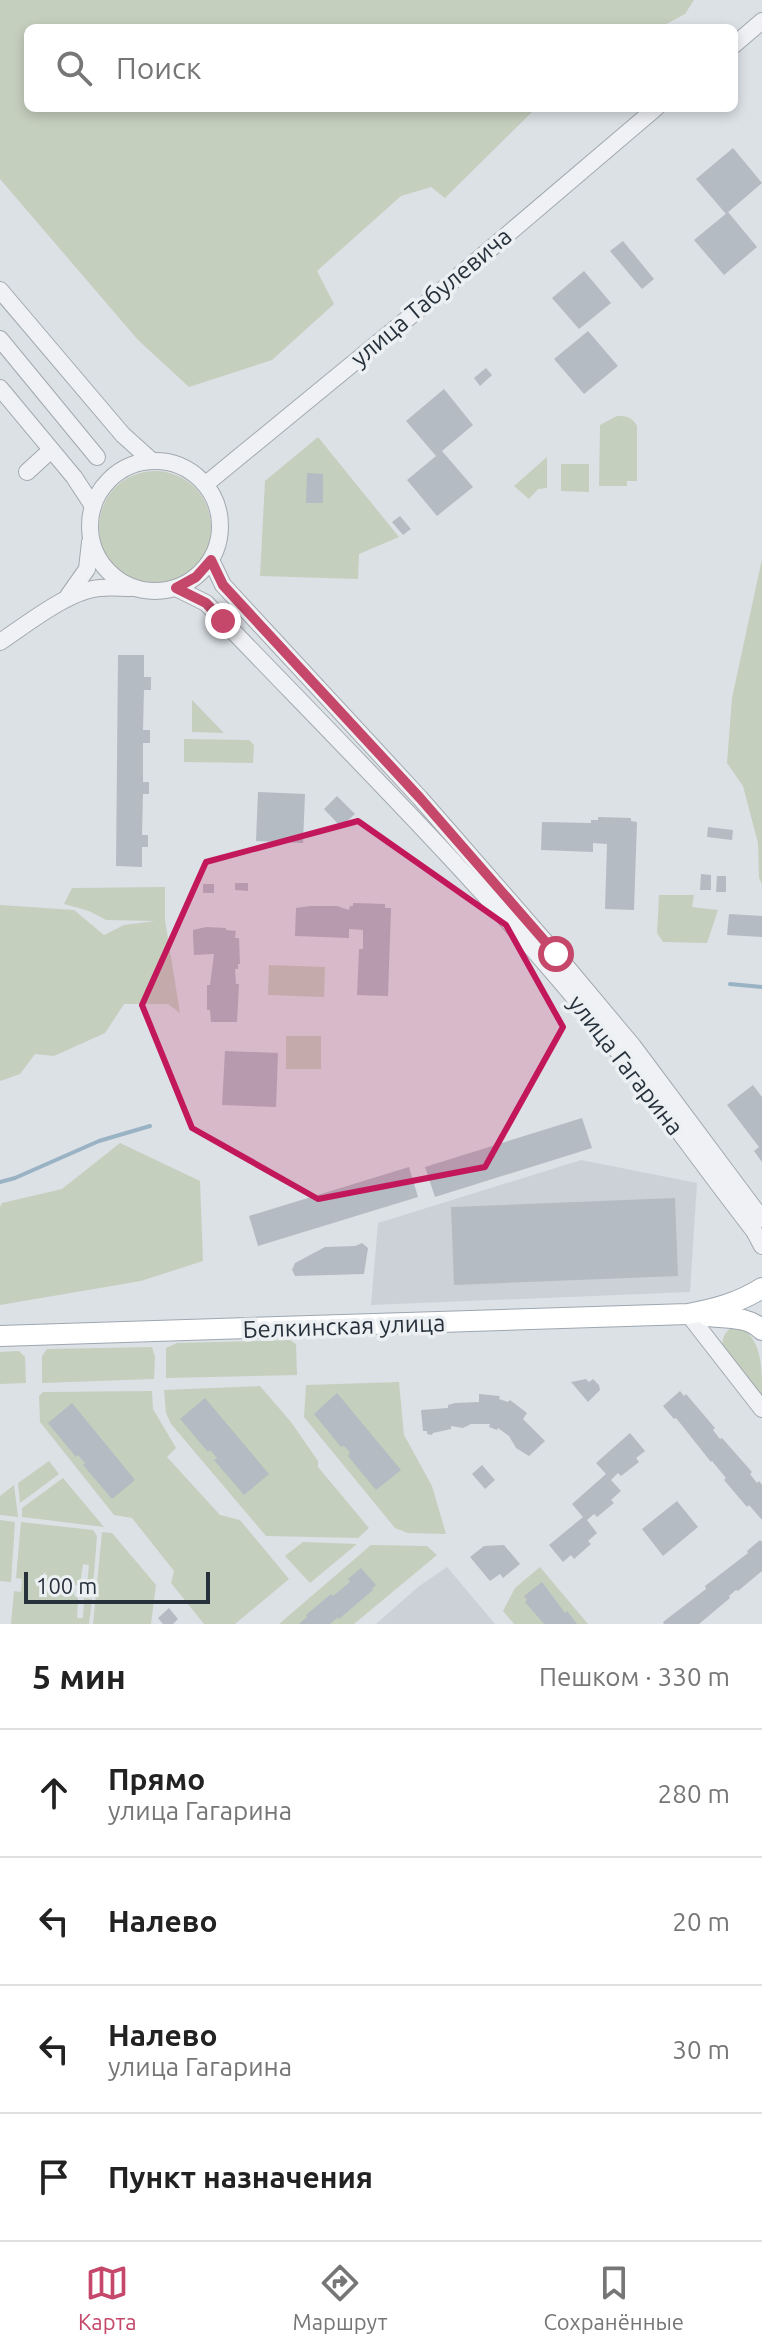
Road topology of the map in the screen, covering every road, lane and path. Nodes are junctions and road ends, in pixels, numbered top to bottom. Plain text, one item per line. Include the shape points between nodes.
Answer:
1 (762, 21) edge
2 (738, 42) edge
3 (651, 112) edge
4 (0, 290) edge
5 (0, 339) edge
6 (0, 388) edge
7 (51, 450) junction
8 (97, 457) dead end
9 (152, 461) junction
10 (27, 472) dead end
11 (206, 484) junction
12 (93, 506) junction
13 (91, 536) junction
14 (211, 560) junction
15 (137, 588) junction
16 (176, 588) junction
17 (66, 600) junction
18 (0, 642) edge
19 (762, 1219) edge
20 (762, 1246) edge
21 (762, 1288) edge
22 (688, 1314) junction
23 (762, 1330) edge
24 (0, 1336) edge
25 (762, 1409) edge

1 - 2 street
3 - 11 street, улица Табулевича
4 - 9 street via 123,435
5 - 8 street
6 - 7 street
7 - 10 street
7 - 12 street
9 - 11 street via 182,467
9 - 12 street via 116,474
11 - 14 street via 221,529
12 - 13 street
13 - 15 street via 101,563
13 - 17 street via 87,569
14 - 16 street
14 - 19 street, улица Гагарина via 223,585 420,798 614,1023
15 - 16 street
15 - 17 street via 100,587
16 - 20 street, улица Гагарина via 206,603 442,848 597,1025
17 - 18 street
21 - 22 main road, Белкинская улица via 724,1307
22 - 23 main road, Белкинская улица via 746,1320
22 - 24 main road, Белкинская улица
22 - 25 street

